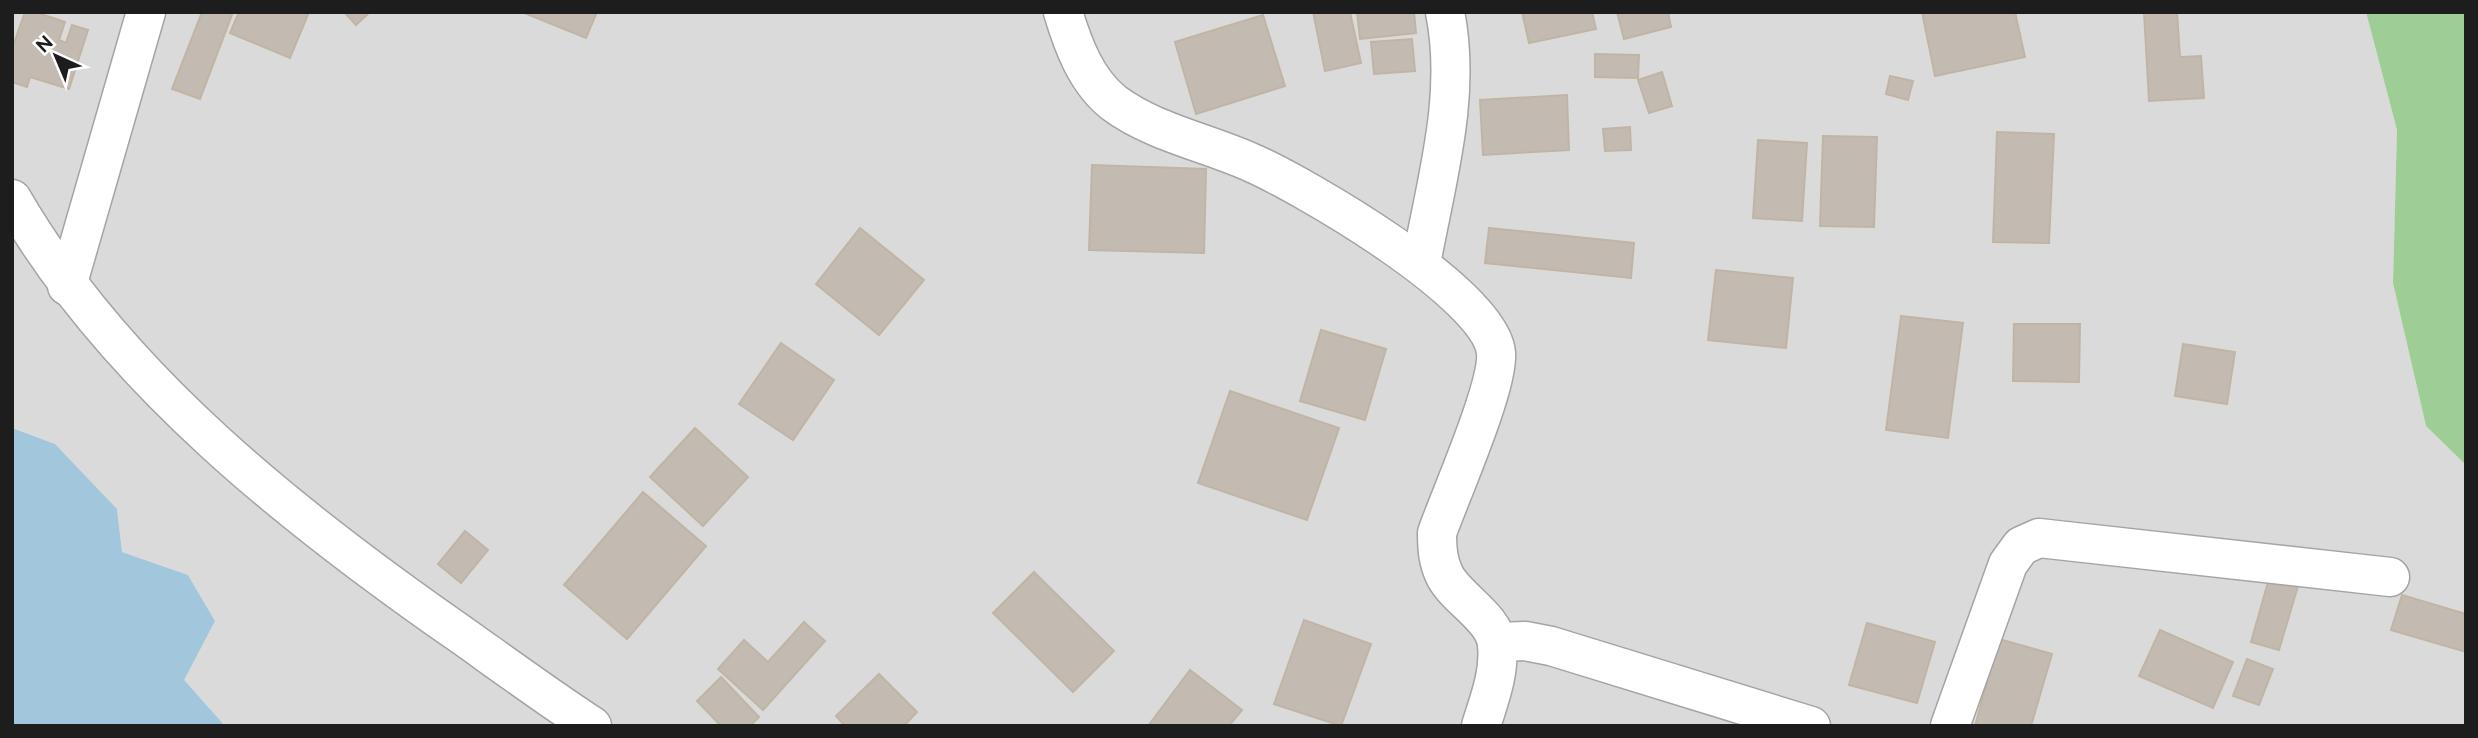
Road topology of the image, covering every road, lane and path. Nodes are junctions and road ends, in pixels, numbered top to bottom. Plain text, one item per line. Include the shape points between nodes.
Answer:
1 (146, 12) edge
2 (1063, 12) edge
3 (1445, 12) edge
4 (12, 199) edge
5 (1421, 264) junction
6 (67, 286) junction
7 (2390, 577) dead end
8 (1497, 642) junction
9 (592, 726) edge
10 (1481, 726) edge
11 (1811, 726) edge
12 (1950, 726) edge

1 - 6 street
2 - 5 street via 1092,82 1113,102 1140,120 1304,187
3 - 5 street via 1452,47 1451,101
4 - 6 street
5 - 8 street via 1484,323 1496,352 1491,384 1437,533 1437,554 1446,578
6 - 9 street via 118,346 252,476 371,573
7 - 12 street via 2039,538 2021,546 2008,564
8 - 10 street via 1496,673
8 - 11 street via 1551,646

